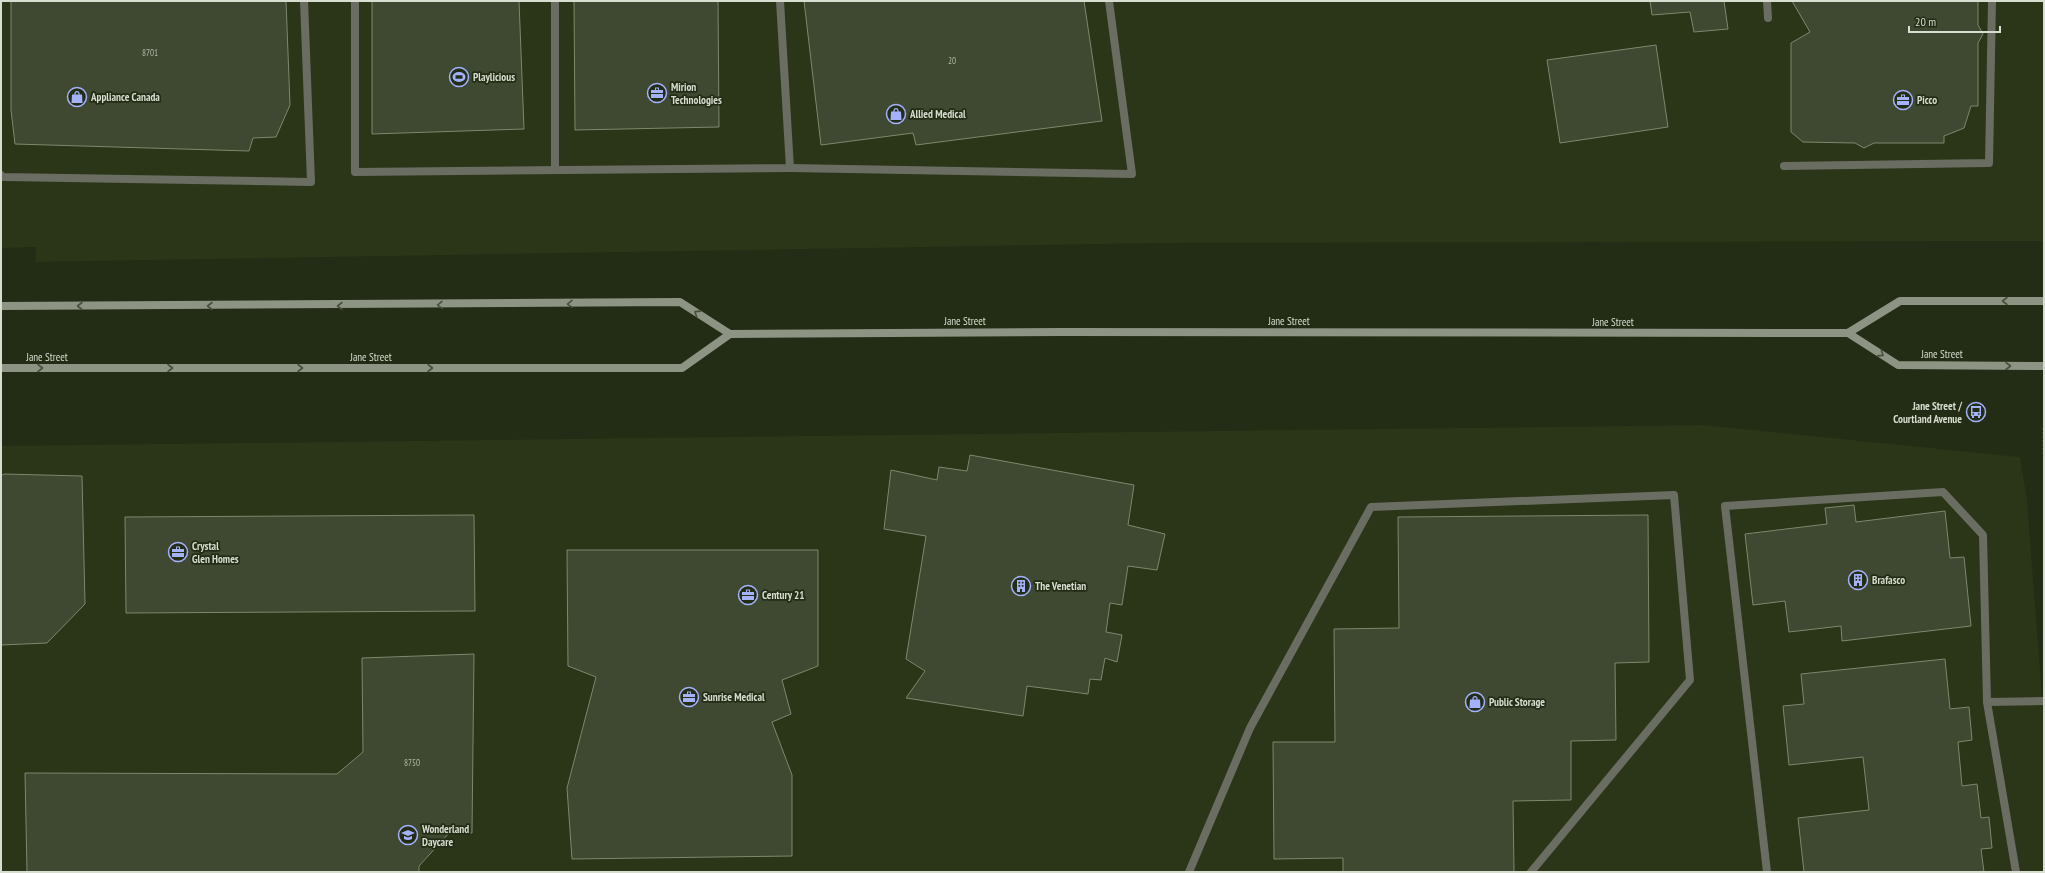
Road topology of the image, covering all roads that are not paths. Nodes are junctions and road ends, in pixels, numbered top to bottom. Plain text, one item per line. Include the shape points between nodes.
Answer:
1 (304, 1) edge
2 (355, 1) edge
3 (555, 1) edge
4 (780, 1) edge
5 (1109, 1) edge
6 (1767, 1) edge
7 (1992, 1) edge
8 (1768, 18) dead end
9 (1784, 166) dead end
10 (790, 168) junction
11 (555, 170) junction
12 (1, 175) edge
13 (2044, 301) edge
14 (1, 306) edge
15 (1848, 333) junction
16 (730, 334) junction
17 (2044, 366) edge
18 (1, 368) edge
19 (2044, 701) edge
20 (1987, 702) junction
21 (1189, 872) edge
22 (1531, 872) edge
23 (1767, 872) edge
24 (2016, 872) edge

1 - 12 lane via 310,182
2 - 11 lane via 356,172
3 - 11 lane
4 - 10 lane
5 - 10 lane via 1132,174
6 - 8 lane
7 - 9 lane via 1989,163
10 - 11 lane
13 -> 15 main road via 1900,301
16 -> 14 main road via 680,302
15 - 16 main road, Jane Street
15 -> 17 main road, Jane Street via 1898,365
18 -> 16 main road, Jane Street via 682,368
19 - 20 lane
20 - 23 lane via 1983,535 1943,492 1725,506
20 - 24 lane
21 - 22 lane via 1250,728 1371,507 1674,495 1690,680

